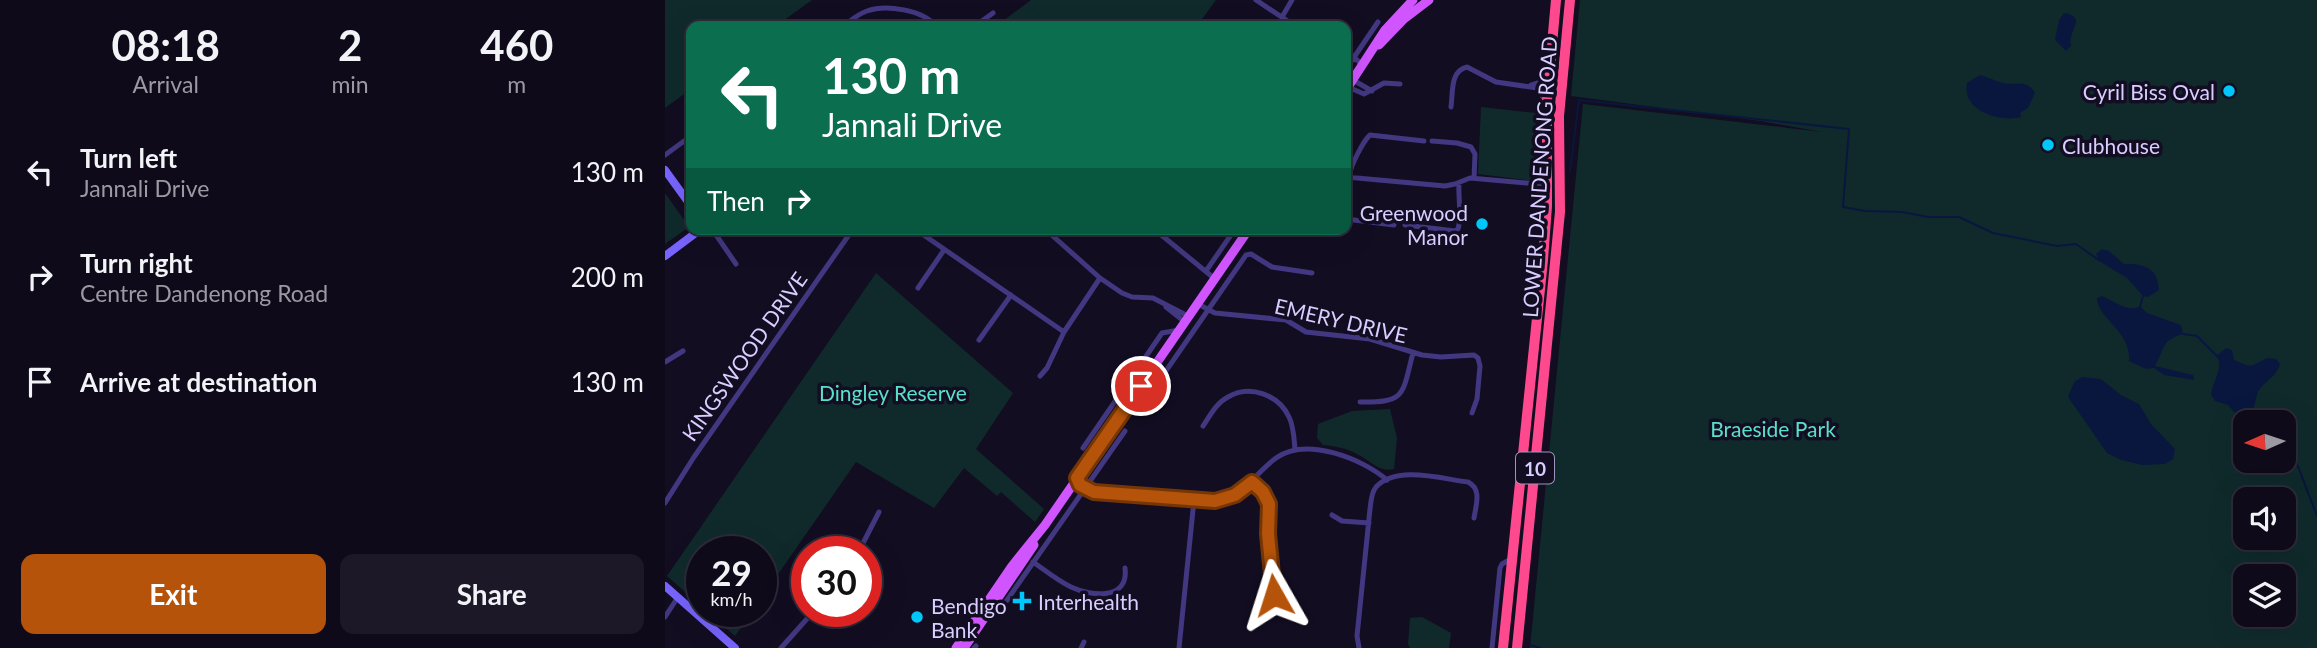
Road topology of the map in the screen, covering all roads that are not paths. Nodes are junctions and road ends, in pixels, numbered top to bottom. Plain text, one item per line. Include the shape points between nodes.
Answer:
1 (1256, 0) edge
2 (1292, 0) edge
3 (1413, 0) edge
4 (1429, 0) edge
5 (1550, 0) edge
6 (1556, 0) edge
7 (1570, 0) edge
8 (993, 13) dead end
9 (1282, 18) junction
10 (851, 21) edge
11 (931, 21) edge
12 (982, 21) edge
13 (1287, 21) edge
14 (1378, 22) dead end
15 (1554, 23) junction
16 (1373, 50) junction
17 (1351, 55) edge
18 (1354, 58) junction
19 (1351, 62) edge
20 (1363, 65) junction
21 (1549, 73) junction
22 (1351, 83) edge
23 (1400, 84) dead end
24 (1528, 85) junction
25 (1351, 87) edge
26 (1547, 104) junction
27 (1451, 107) dead end
28 (686, 140) edge
29 (1424, 141) dead end
30 (1432, 141) dead end
31 (665, 155) edge
32 (1351, 165) edge
33 (665, 170) edge
34 (1351, 177) edge
35 (1474, 178) junction
36 (1459, 183) junction
37 (1548, 185) junction
38 (686, 199) edge
39 (1351, 220) edge
40 (1394, 225) dead end
41 (1405, 225) dead end
42 (693, 235) edge
43 (716, 235) edge
44 (849, 235) edge
45 (923, 235) edge
46 (1052, 235) edge
47 (1160, 235) edge
48 (1231, 235) edge
49 (1245, 235) edge
50 (944, 250) junction
51 (665, 256) edge
52 (737, 264) dead end
53 (1207, 269) junction
54 (1312, 273) dead end
55 (1217, 275) junction
56 (1100, 278) junction
57 (918, 288) dead end
58 (1011, 295) junction
59 (1198, 304) junction
60 (1208, 311) junction
61 (1184, 323) junction
62 (1063, 332) junction
63 (979, 340) dead end
64 (683, 351) dead end
65 (1413, 353) junction
66 (665, 362) edge
67 (1040, 376) dead end
68 (1150, 394) dead end
69 (1360, 402) dead end
70 (1472, 413) dead end
71 (1203, 426) dead end
72 (1125, 431) dead end
73 (1090, 438) junction
74 (1100, 445) junction
75 (1083, 448) dead end
76 (1295, 450) junction
77 (1077, 478) junction
78 (1089, 482) junction
79 (1252, 482) junction
80 (1385, 482) junction
81 (1084, 489) junction
82 (1108, 492) junction
83 (1194, 500) junction
84 (665, 503) edge
85 (879, 512) dead end
86 (1332, 514) dead end
87 (1474, 518) dead end
88 (1369, 523) junction
89 (1045, 525) junction
90 (867, 536) edge
91 (1512, 559) junction
92 (1033, 562) junction
93 (1125, 568) dead end
94 (665, 586) edge
95 (1274, 595) dead end
96 (678, 597) junction
97 (988, 614) junction
98 (665, 617) edge
99 (800, 627) edge
100 (735, 648) edge
101 (781, 648) edge
102 (956, 648) edge
103 (964, 648) edge
104 (1179, 648) edge
105 (1359, 648) edge
106 (1492, 648) edge
107 (1503, 648) edge
108 (1517, 648) edge

1 - 9 street
2 - 9 street
3 - 16 main road
4 - 16 main road
5 - 15 main road
6 - 15 highway, LOWER DANDENONG ROAD / 10
7 - 108 highway, LOWER DANDENONG ROAD / 10 via 1559,116 1560,212
8 - 12 street
9 - 13 street
10 - 11 street via 883,9 919,13
14 - 18 street
15 - 21 highway, LOWER DANDENONG ROAD / 10
16 - 20 main road
17 - 18 street
18 - 19 street
18 - 20 street
20 - 22 main road
21 - 24 street
21 - 26 highway, LOWER DANDENONG ROAD / 10
23 - 25 street via 1382,84 1361,93
24 - 26 street via 1540,90
24 - 27 street via 1496,82 1465,67 1454,77
26 - 37 highway, LOWER DANDENONG ROAD / 10
28 - 31 street
29 - 32 street via 1370,135
30 - 35 street via 1473,149
33 - 38 main road
34 - 36 street via 1445,186
35 - 36 street
35 - 37 street
36 - 41 street via 1458,229
37 - 91 highway, LOWER DANDENONG ROAD / 10
39 - 40 street
42 - 51 main road
43 - 52 street
44 - 84 street, KINGSWOOD DRIVE
45 - 50 street
46 - 56 street
47 - 53 street
48 - 53 street
49 - 55 main road
50 - 57 street
50 - 58 street
53 - 55 street
54 - 60 street via 1272,267 1246,255
55 - 59 main road
56 - 61 street via 1127,295 1153,298
56 - 62 street
58 - 62 street
58 - 63 street
59 - 60 street, EMERY DRIVE
59 - 61 main road
60 - 65 street, EMERY DRIVE via 1286,320 1306,332 1370,339
60 - 68 street
61 - 73 street via 1162,333
61 - 74 main road
62 - 67 street
64 - 66 street
65 - 69 street via 1399,396 1387,402
65 - 70 street, EMERY DRIVE via 1478,358
71 - 76 street via 1228,396 1257,392 1286,411
72 - 78 street
73 - 74 street
73 - 75 street
74 - 77 main road
76 - 79 street via 1274,459
76 - 80 street via 1347,456
77 - 78 street
77 - 81 street
77 - 89 main road
78 - 81 street
78 - 82 street
79 - 83 street via 1227,498
79 - 95 street via 1269,504
80 - 87 street via 1407,475 1470,482 1477,491
80 - 88 street via 1371,502
81 - 82 street
81 - 92 street
82 - 83 street
83 - 104 street
85 - 90 street
86 - 88 street via 1342,521
88 - 105 street
89 - 97 main road
89 - 102 main road
91 - 106 street via 1501,566
91 - 107 highway, LOWER DANDENONG ROAD / 10
92 - 93 street via 1073,589 1100,594 1121,588
92 - 97 street via 1001,608
94 - 96 main road
96 - 98 street
96 - 100 main road
97 - 103 main road
99 - 101 street

